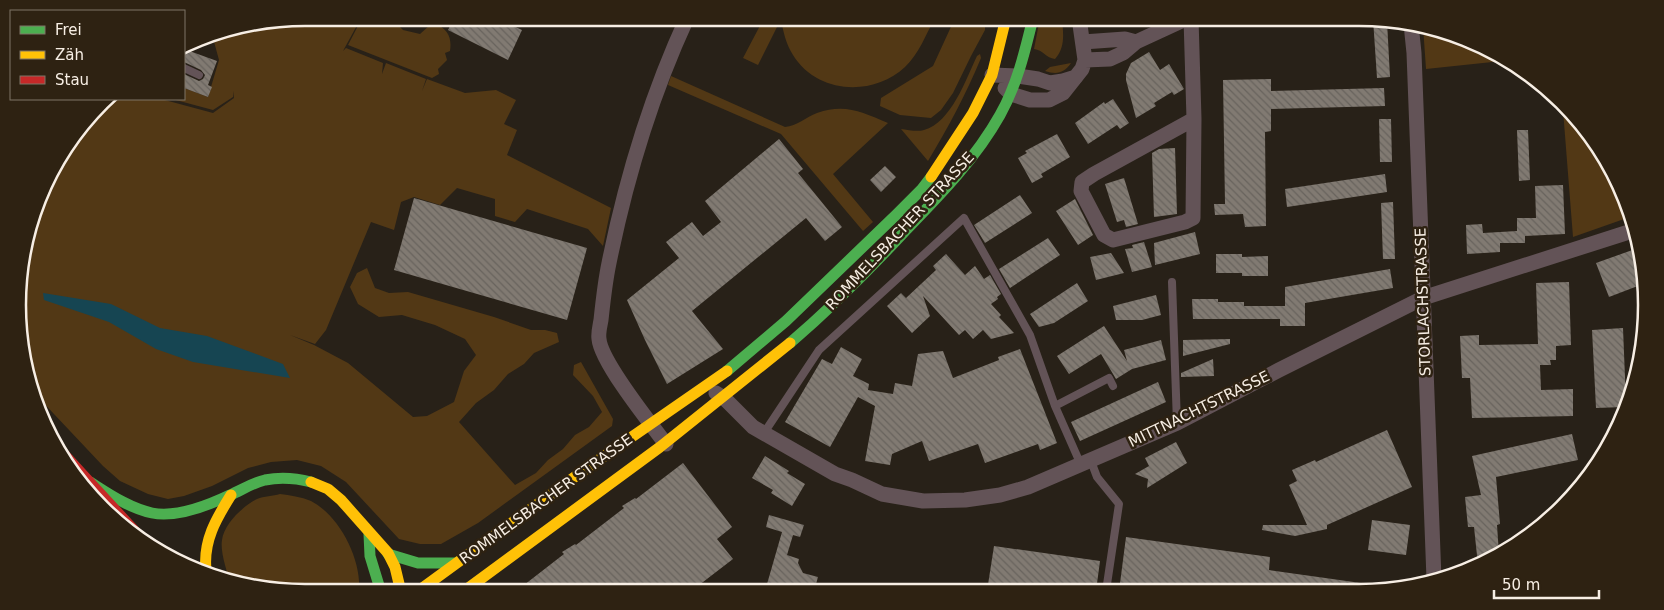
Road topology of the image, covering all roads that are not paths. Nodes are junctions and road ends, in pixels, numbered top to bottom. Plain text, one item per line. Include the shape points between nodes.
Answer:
1 (683, 26) edge
2 (1004, 26) edge
3 (1030, 26) edge
4 (1080, 26) edge
5 (1171, 26) edge
6 (1189, 26) edge
7 (1412, 32) edge
8 (1083, 42) junction
9 (1136, 42) junction
10 (1085, 60) junction
11 (185, 68) edge
12 (199, 75) dead end
13 (992, 75) junction
14 (1018, 76) junction
15 (1076, 76) junction
16 (1011, 94) junction
17 (1194, 119) junction
18 (1628, 232) edge
19 (1172, 282) dead end
20 (1423, 298) junction
21 (707, 386) junction
22 (1113, 386) dead end
23 (724, 398) junction
24 (1055, 406) junction
25 (1177, 423) junction
26 (651, 424) junction
27 (764, 433) junction
28 (666, 444) junction
29 (1086, 463) junction
30 (87, 479) edge
31 (90, 482) junction
32 (231, 494) junction
33 (111, 505) edge
34 (369, 534) junction
35 (388, 554) junction
36 (455, 564) junction
37 (205, 566) edge
38 (1434, 573) edge
39 (379, 584) edge
40 (400, 584) edge
41 (428, 584) edge
42 (474, 584) edge
43 (1107, 584) edge

1 - 26 street via 664,69 638,146 604,287 598,339 608,362
2 - 13 main road, ROMMELSBACHER STRASSE
3 - 14 main road, ROMMELSBACHER STRASSE
4 - 8 street
5 - 9 street
6 - 17 street
7 - 20 street, STORLACHSTRASSE
8 - 9 street via 1125,39
8 - 10 street
9 - 10 street via 1110,59
10 - 15 street
11 - 12 lane
13 - 14 street
13 - 16 street
13 - 21 main road, ROMMELSBACHER STRASSE via 973,113 921,190 786,321
14 - 15 street via 1050,83
14 - 16 main road, ROMMELSBACHER STRASSE
15 - 16 street via 1063,93 1049,100 1030,100
16 - 23 main road, ROMMELSBACHER STRASSE via 964,168 850,289
17 - 17 street via 1193,218 1113,240 1104,235 1081,191 1082,182
18 - 20 street, MITTNACHTSTRASSE
19 - 25 lane
20 - 25 street, MITTNACHTSTRASSE
20 - 38 street, STORLACHSTRASSE
21 - 23 street, MITTNACHTSTRASSE
21 - 26 main road, ROMMELSBACHER STRASSE
22 - 24 lane via 1109,378
23 - 27 street, MITTNACHTSTRASSE via 744,420
23 - 28 main road, ROMMELSBACHER STRASSE
24 - 27 lane via 1030,335 964,218 819,350
24 - 29 lane
25 - 29 street, MITTNACHTSTRASSE
26 - 28 street
26 - 36 main road, ROMMELSBACHER STRASSE
27 - 29 street, MITTNACHTSTRASSE via 835,474 882,494 923,501 1000,495
28 - 42 main road, ROMMELSBACHER STRASSE
29 - 43 lane via 1119,504
30 - 31 main road
31 - 32 main road via 137,508 162,514 187,510
31 - 33 main road
32 - 34 main road via 273,478 310,481 336,494
32 - 37 main road via 208,537
34 - 35 main road
34 - 39 main road via 370,556
35 - 36 main road via 418,563
35 - 40 main road
36 - 41 main road, ROMMELSBACHER STRASSE

